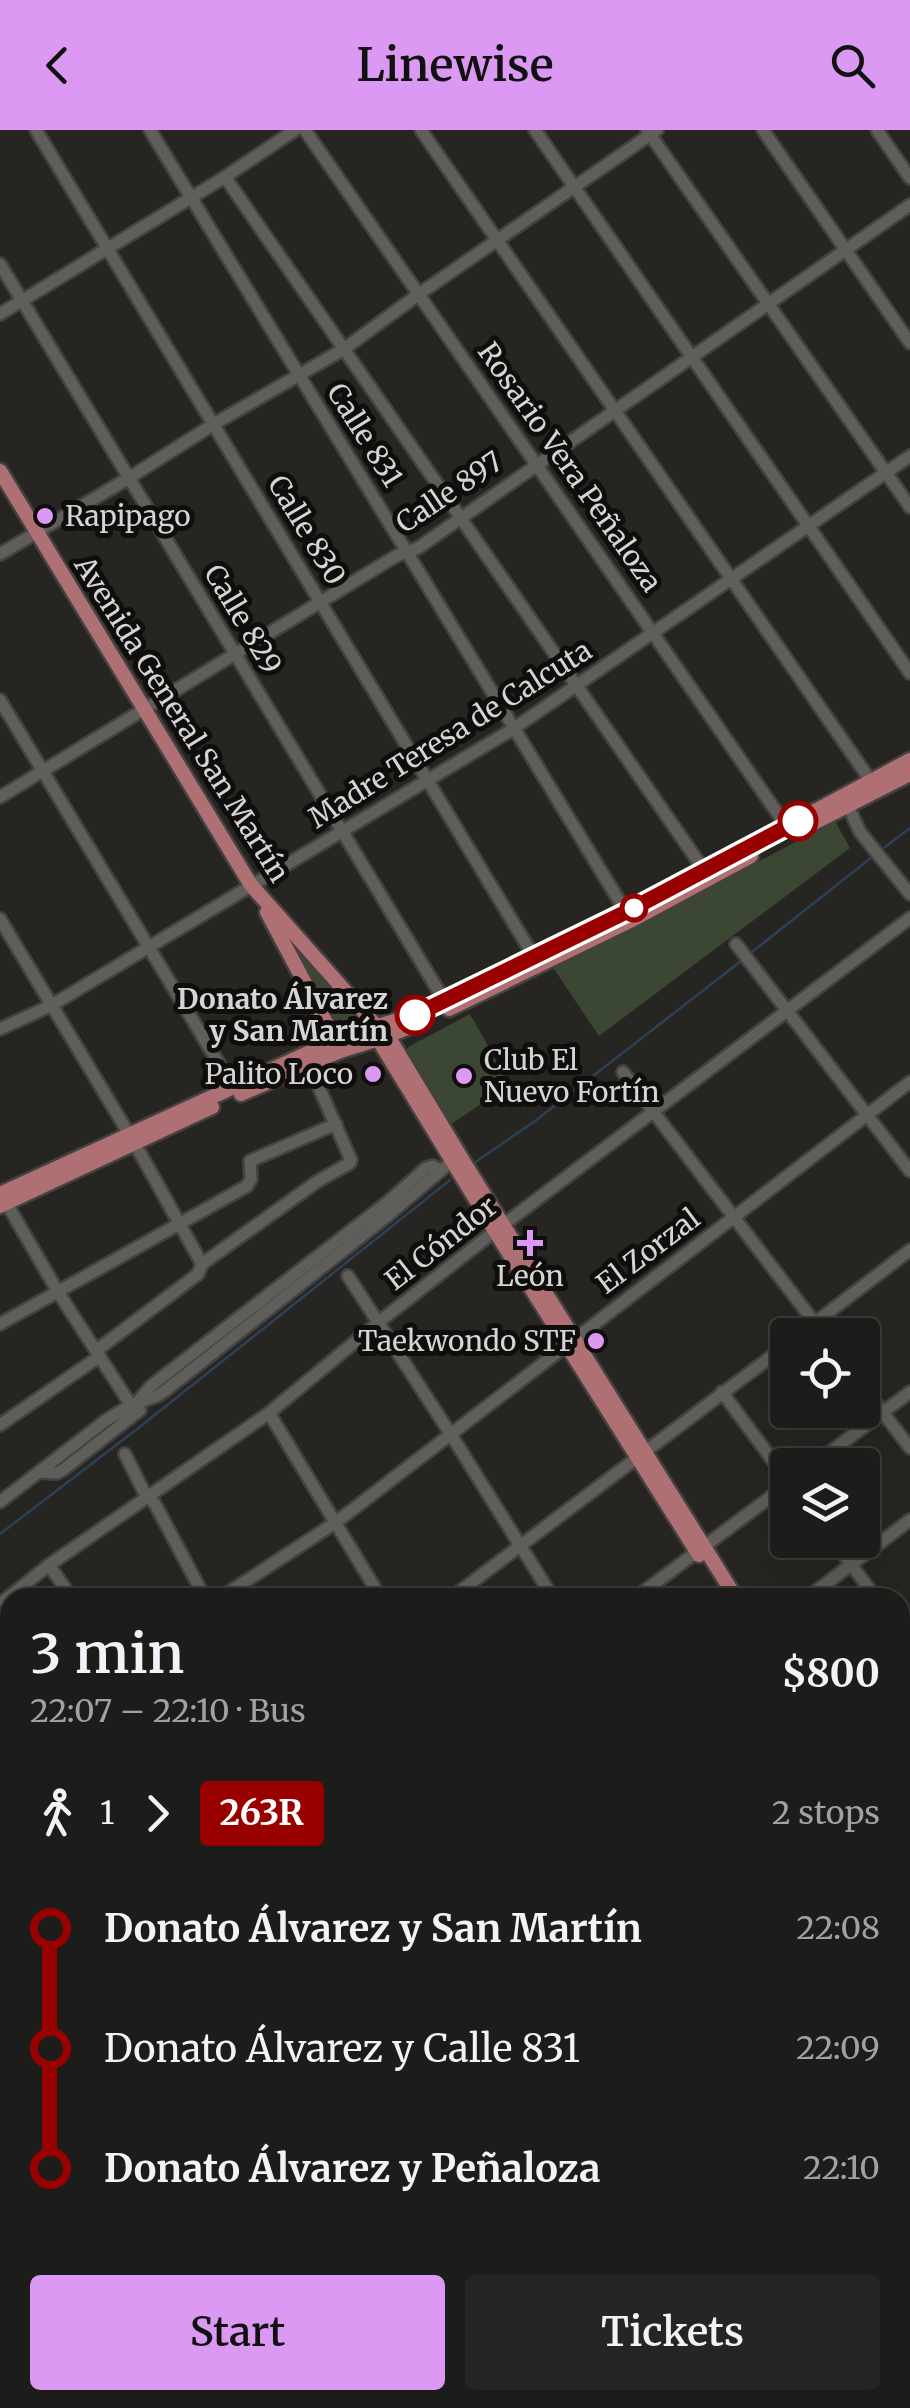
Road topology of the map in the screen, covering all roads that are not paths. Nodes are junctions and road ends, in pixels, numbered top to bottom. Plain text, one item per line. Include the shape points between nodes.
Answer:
1 (36, 130) edge
2 (150, 130) edge
3 (294, 130) edge
4 (305, 130) edge
5 (421, 130) edge
6 (535, 130) edge
7 (763, 130) edge
8 (877, 130) edge
9 (652, 132) edge
10 (225, 177) junction
11 (910, 178) edge
12 (575, 187) junction
13 (191, 198) junction
14 (910, 206) edge
15 (496, 241) junction
16 (107, 250) junction
17 (846, 250) junction
18 (0, 264) edge
19 (420, 294) junction
20 (22, 301) junction
21 (768, 303) junction
22 (0, 314) edge
23 (910, 343) edge
24 (344, 349) junction
25 (692, 357) junction
26 (298, 375) junction
27 (614, 410) junction
28 (214, 424) junction
29 (910, 456) edge
30 (536, 464) junction
31 (0, 471) edge
32 (886, 472) junction
33 (129, 478) junction
34 (910, 507) edge
35 (460, 518) junction
36 (809, 526) junction
37 (36, 532) junction
38 (408, 552) junction
39 (0, 554) edge
40 (731, 578) junction
41 (321, 602) junction
42 (654, 634) junction
43 (234, 654) junction
44 (910, 673) edge
45 (576, 686) junction
46 (0, 700) edge
47 (144, 708) junction
48 (513, 729) junction
49 (910, 760) edge
50 (43, 771) junction
51 (910, 774) edge
52 (427, 780) junction
53 (874, 786) junction
54 (0, 796) edge
55 (848, 806) junction
56 (342, 830) junction
57 (789, 831) junction
58 (704, 870) junction
59 (252, 885) junction
60 (910, 894) edge
61 (628, 916) junction
62 (910, 918) edge
63 (0, 920) edge
64 (736, 944) dead end
65 (150, 947) junction
66 (534, 957) junction
67 (444, 1000) junction
68 (51, 1005) junction
69 (789, 1011) junction
70 (0, 1028) edge
71 (381, 1034) junction
72 (339, 1045) junction
73 (309, 1064) junction
74 (623, 1072) dead end
75 (910, 1082) edge
76 (233, 1087) junction
77 (654, 1113) junction
78 (867, 1114) junction
79 (336, 1124) junction
80 (132, 1140) junction
81 (450, 1162) junction
82 (910, 1171) edge
83 (2, 1198) edge
84 (734, 1217) junction
85 (180, 1222) junction
86 (499, 1228) junction
87 (910, 1250) edge
88 (202, 1264) junction
89 (312, 1268) junction
90 (348, 1276) dead end
91 (58, 1292) junction
92 (810, 1318) edge
93 (823, 1318) edge
94 (378, 1322) junction
95 (0, 1324) edge
96 (570, 1341) junction
97 (99, 1353) junction
98 (770, 1357) edge
99 (722, 1392) junction
100 (910, 1392) edge
101 (135, 1406) junction
102 (880, 1407) edge
103 (884, 1412) junction
104 (268, 1414) junction
105 (0, 1425) edge
106 (450, 1433) junction
107 (836, 1448) edge
108 (910, 1448) edge
109 (125, 1454) dead end
110 (642, 1454) junction
111 (770, 1457) edge
112 (149, 1496) junction
113 (770, 1496) edge
114 (0, 1502) edge
115 (910, 1520) edge
116 (336, 1523) junction
117 (520, 1545) junction
118 (701, 1549) junction
119 (847, 1558) edge
120 (50, 1565) junction
121 (852, 1565) junction
122 (21, 1588) edge
123 (65, 1588) edge
124 (200, 1588) edge
125 (235, 1588) edge
126 (375, 1588) edge
127 (464, 1588) edge
128 (546, 1588) edge
129 (648, 1588) edge
130 (720, 1588) edge
131 (729, 1588) edge
132 (821, 1588) edge
133 (869, 1588) edge

1 - 16 street, Calle 830
2 - 13 street, Calle 831
3 - 10 street
4 - 19 street, Rosario Vera Peñaloza
5 - 15 street
6 - 12 street
7 - 17 street
8 - 11 street
9 - 12 street
9 - 21 street
10 - 13 street
10 - 24 street
12 - 15 street
12 - 25 street
13 - 16 street
13 - 26 street, Calle 831
14 - 17 street, Calle 897
15 - 19 street
15 - 27 street
16 - 20 street
16 - 28 street, Calle 830
17 - 21 street, Calle 897
17 - 23 street
18 - 20 street, Calle 829
19 - 24 street
19 - 30 street, Rosario Vera Peñaloza
20 - 22 street
20 - 33 street, Calle 829
21 - 25 street, Calle 897
21 - 32 street
24 - 26 street
24 - 35 street
25 - 27 street, Calle 897
25 - 36 street
26 - 28 street
26 - 38 street, Calle 831
27 - 30 street, Calle 897
27 - 40 street
28 - 33 street
28 - 41 street, Calle 830
29 - 32 street, Madre Teresa de Calcuta
30 - 35 street, Calle 897
30 - 42 street, Rosario Vera Peñaloza
31 - 37 main road, Avenida General San Martín
32 - 34 street
32 - 36 street, Madre Teresa de Calcuta
33 - 37 street
33 - 43 street, Calle 829
35 - 38 street, Calle 897
35 - 45 street
36 - 40 street, Madre Teresa de Calcuta
36 - 44 street
37 - 39 street
37 - 47 main road, Avenida General San Martín
38 - 41 street, Calle 897
38 - 48 street, Calle 831
40 - 42 street, Madre Teresa de Calcuta
40 - 53 street
41 - 43 street, Calle 897
41 - 52 street, Calle 830
42 - 45 street, Madre Teresa de Calcuta
42 - 57 street, Rosario Vera Peñaloza
43 - 47 street, Calle 897
43 - 56 street, Calle 829
45 - 48 street, Madre Teresa de Calcuta
45 - 58 street
46 - 50 street
47 - 50 street, Calle 897
47 - 59 main road, Avenida General San Martín
48 - 52 street, Madre Teresa de Calcuta
48 - 61 street, Calle 831
49 - 53 main road
50 - 54 street, Calle 897
50 - 65 street
51 - 53 main road
52 - 56 street, Madre Teresa de Calcuta
52 - 66 street, Calle 830
53 - 55 main road
53 - 57 main road
55 - 57 main road
55 - 60 street via 860,832
56 - 59 street, Madre Teresa de Calcuta
56 - 67 street, Calle 829
57 - 58 main road
57 - 61 main road
58 - 61 main road
59 - 65 street, Madre Teresa de Calcuta
59 - 71 main road, Avenida General San Martín
59 - 72 main road
61 - 66 main road
61 - 71 main road
62 - 69 street, El Cóndor
63 - 68 street
64 - 69 street
65 - 68 street, Madre Teresa de Calcuta
65 - 76 street
66 - 67 main road
67 - 71 main road
68 - 70 street, Madre Teresa de Calcuta
68 - 80 street
69 - 77 street, El Cóndor
69 - 78 street
71 - 72 main road
71 - 81 main road, Avenida General San Martín
72 - 73 main road
72 - 76 main road
73 - 79 street
73 - 80 main road
74 - 77 street
75 - 78 street, El Zorzal
76 - 80 main road
77 - 84 street
77 - 86 street, El Cóndor
78 - 82 street
78 - 84 street, El Zorzal
79 - 85 street via 250,1161 247,1186
79 - 88 street via 351,1160 347,1166
80 - 83 main road
80 - 85 street
81 - 86 main road, Avenida General San Martín
81 - 89 street
83 - 91 street
84 - 92 street
84 - 96 street, El Zorzal
85 - 88 street
85 - 91 street
86 - 94 street, El Cóndor
86 - 96 main road, Avenida General San Martín
87 - 93 street
88 - 97 street
89 - 101 street via 151,1386
89 - 101 street via 166,1390
90 - 94 street
91 - 95 street
91 - 97 street
94 - 104 street, El Cóndor
94 - 106 street
96 - 106 street, El Zorzal
96 - 110 main road, Avenida General San Martín
97 - 101 street
97 - 105 street
98 - 99 street
99 - 110 street
99 - 111 street
100 - 103 street
101 - 114 street via 64,1468 40,1472
102 - 103 street
103 - 107 street
103 - 108 street
104 - 112 street, El Cóndor
104 - 116 street
106 - 116 street, El Zorzal
106 - 117 street
109 - 112 street
110 - 117 street
110 - 118 main road, Avenida General San Martín
112 - 120 street, El Cóndor
112 - 124 street
113 - 118 street
115 - 121 street
116 - 125 street, El Zorzal
116 - 126 street
117 - 127 street
117 - 128 street
118 - 129 street
118 - 130 main road, Avenida General San Martín
118 - 131 main road, Avenida General San Martín
119 - 121 street
120 - 122 street, El Cóndor
120 - 123 street
121 - 132 street
121 - 133 street

